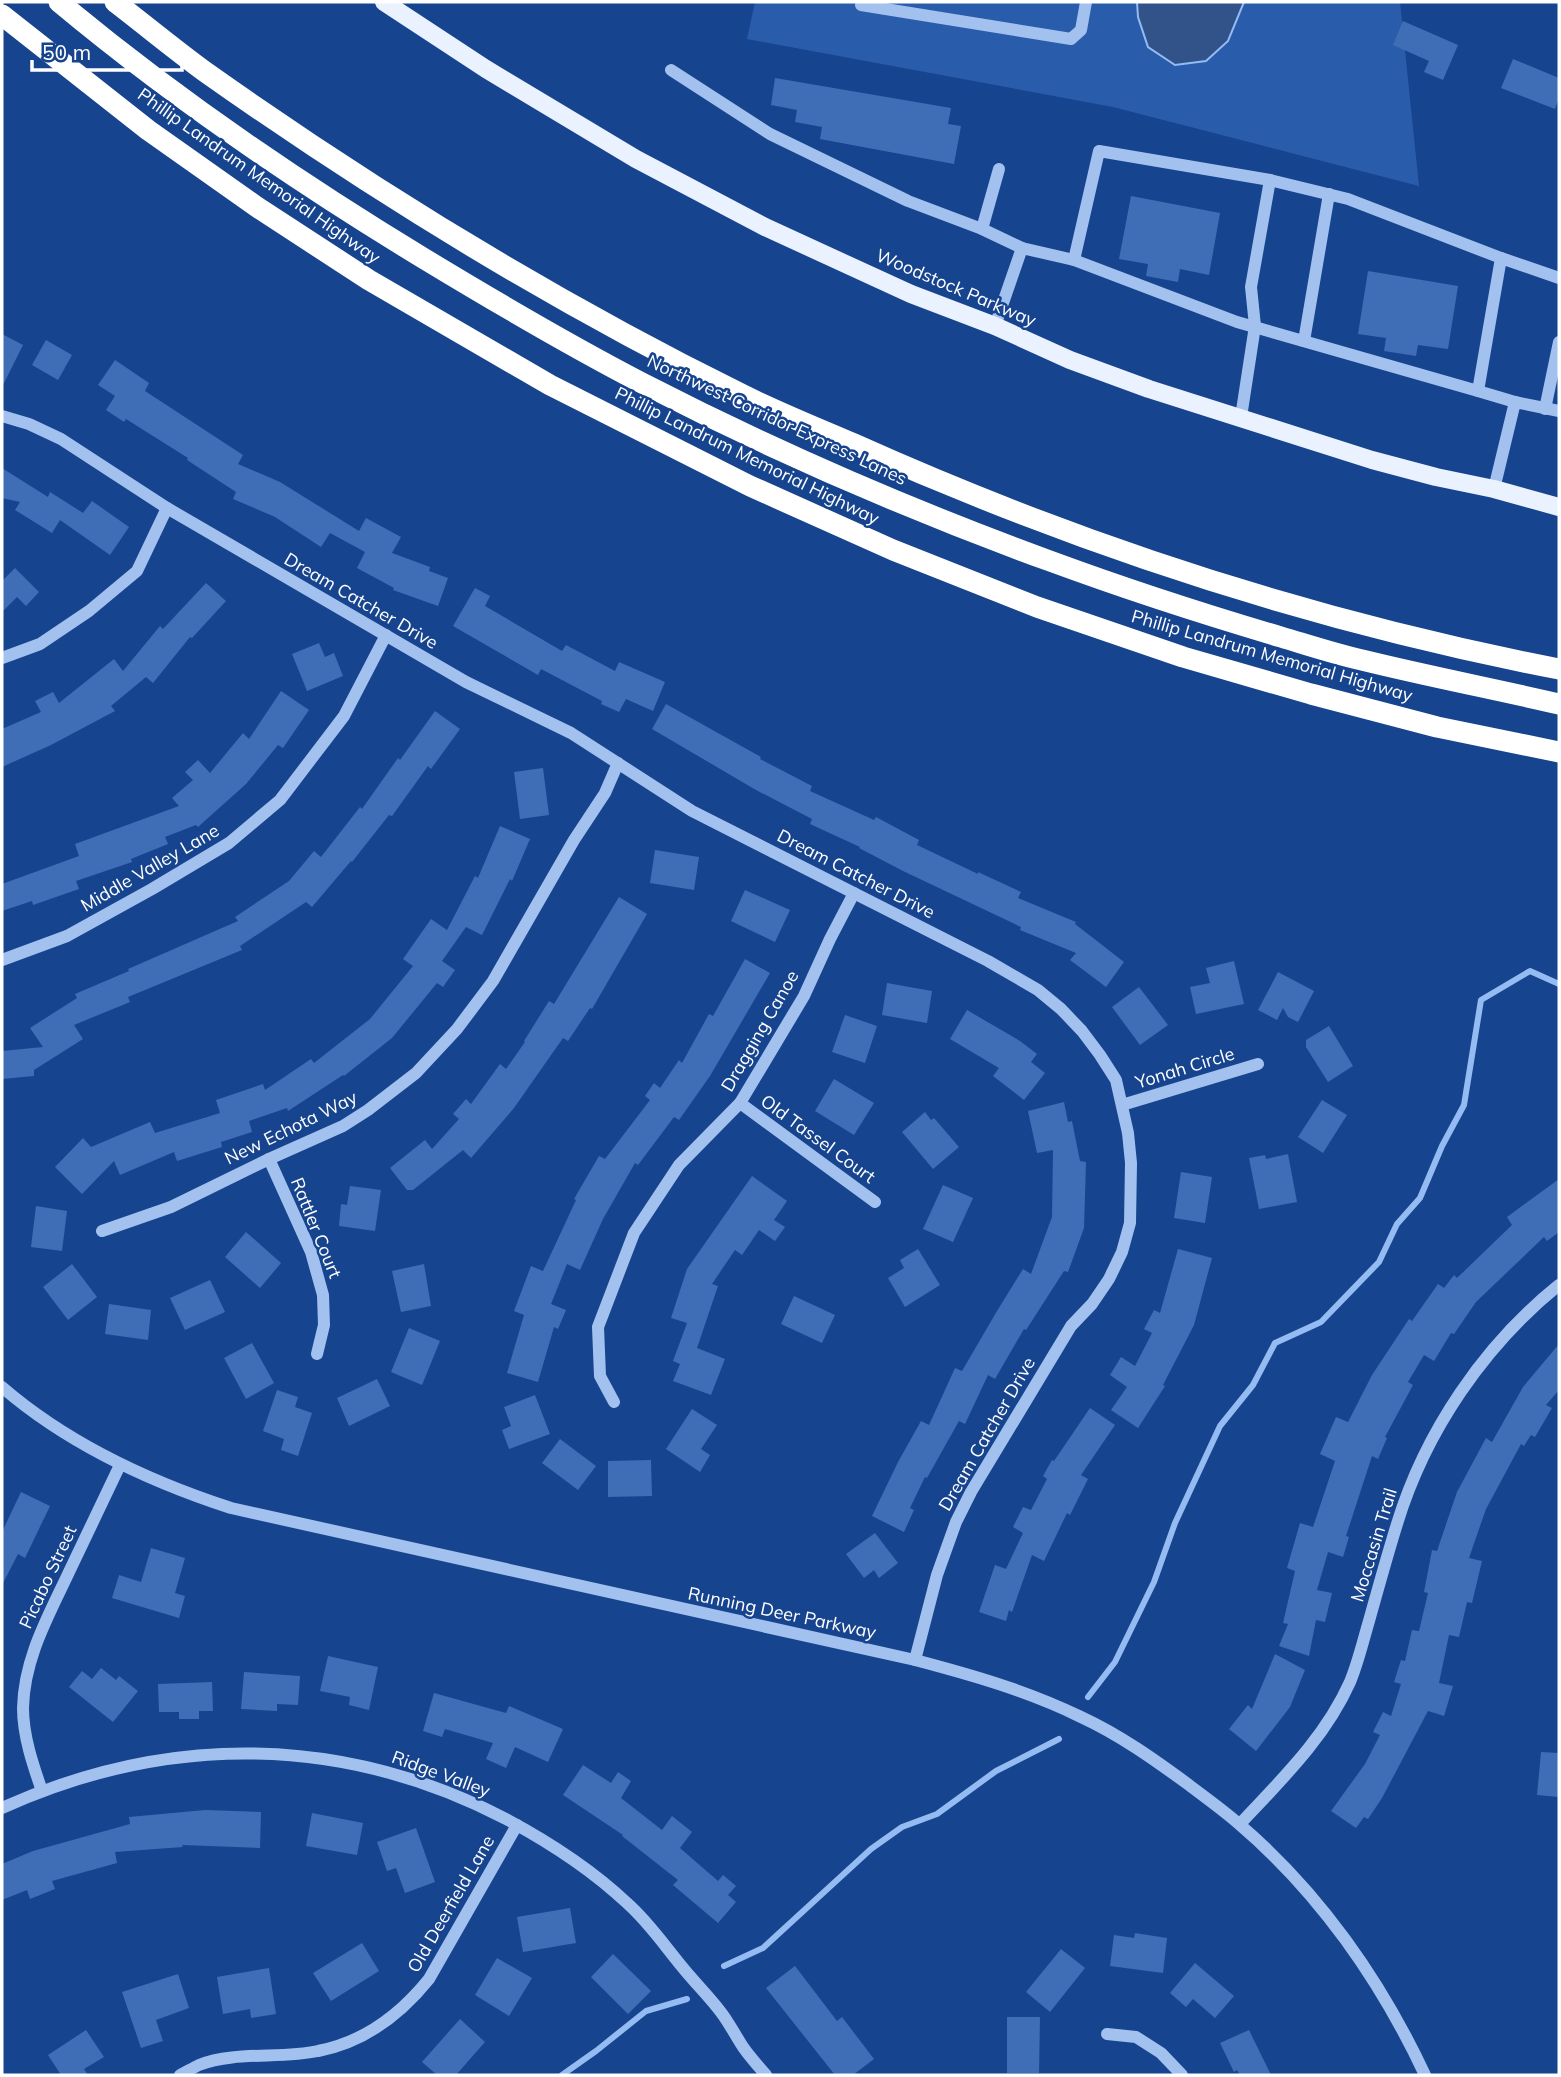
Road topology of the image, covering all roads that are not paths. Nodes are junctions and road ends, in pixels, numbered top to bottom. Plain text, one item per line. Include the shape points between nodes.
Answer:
1 (59, 2) edge
2 (115, 2) edge
3 (384, 2) edge
4 (1086, 2) edge
5 (861, 5) dead end
6 (2, 15) edge
7 (671, 70) dead end
8 (999, 169) dead end
9 (1270, 180) junction
10 (1329, 194) junction
11 (982, 229) junction
12 (1022, 248) junction
13 (1501, 257) junction
14 (1074, 260) junction
15 (1559, 278) edge
16 (995, 326) junction
17 (1255, 326) junction
18 (1304, 341) junction
19 (1559, 342) edge
20 (1478, 391) junction
21 (1515, 402) junction
22 (1545, 409) junction
23 (1559, 411) edge
24 (2, 416) edge
25 (1241, 417) junction
26 (1494, 489) junction
27 (1559, 507) edge
28 (167, 508) junction
29 (386, 635) junction
30 (2, 658) edge
31 (1559, 669) edge
32 (1559, 704) edge
33 (1559, 752) edge
34 (618, 763) junction
35 (854, 893) junction
36 (2, 960) edge
37 (1258, 1063) dead end
38 (740, 1103) junction
39 (1122, 1105) junction
40 (269, 1159) junction
41 (875, 1202) dead end
42 (102, 1231) dead end
43 (1559, 1285) edge
44 (317, 1354) dead end
45 (2, 1387) edge
46 (614, 1402) dead end
47 (120, 1465) junction
48 (915, 1660) junction
49 (42, 1791) junction
50 (2, 1808) edge
51 (1240, 1824) junction
52 (517, 1825) junction
53 (1107, 2034) dead end
54 (180, 2075) edge
55 (766, 2075) edge
56 (1182, 2075) edge
57 (1424, 2075) edge

1 - 32 highway, Northwest Corridor Express Lanes via 229,134 349,213 506,308 758,441 942,520 1111,584 1360,660
2 - 31 highway via 202,69 348,168 563,299 745,396 911,471 1218,583 1343,619
3 - 16 main road, Woodstock Parkway via 559,115 699,194 836,261
4 - 5 street via 1082,30 1071,39
6 - 33 highway, Phillip Landrum Memorial Highway via 148,130 369,280 550,385 750,486 893,551 1183,657 1424,724
7 - 11 street via 770,134 908,201
8 - 11 street
9 - 10 street
9 - 14 street via 1099,151
9 - 17 street via 1251,287
10 - 13 street
10 - 18 street
11 - 12 street
12 - 14 street
12 - 16 street
13 - 15 street
13 - 20 street
14 - 17 street
16 - 25 main road, Woodstock Parkway via 1070,360
17 - 18 street
17 - 25 street
18 - 20 street
19 - 22 street
20 - 21 street
21 - 22 street
21 - 26 street
22 - 23 street
24 - 28 street, Dream Catcher Drive via 61,439
25 - 26 main road, Woodstock Parkway via 1372,460
26 - 27 main road, Woodstock Parkway
28 - 29 street, Dream Catcher Drive
28 - 30 street via 137,571 40,644
29 - 34 street, Dream Catcher Drive via 466,682 571,733
29 - 36 street, Middle Valley Lane via 344,716 270,809 229,843 140,895 67,936
34 - 35 street, Dream Catcher Drive via 692,810
34 - 40 street, New Echota Way via 605,793 493,981 457,1029 416,1073 369,1110
35 - 38 street, Dragging Canoe via 804,996
35 - 39 street, Dream Catcher Drive via 1038,990 1082,1031 1100,1055 1116,1080
37 - 39 street, Yonah Circle
38 - 41 street, Old Tassel Court
38 - 46 street, Dragging Canoe via 679,1165 634,1233 598,1327 600,1376
39 - 48 street, Dream Catcher Drive via 1132,1193 1122,1252 1098,1296 1071,1326 971,1492 933,1588
40 - 42 street, New Echota Way via 171,1207
40 - 44 street, Rattler Court via 311,1252 323,1294 324,1325
43 - 51 street, Moccasin Trail via 1497,1345 1441,1424 1401,1511 1362,1647 1339,1703 1312,1745
45 - 47 street, Running Deer Parkway via 57,1429
47 - 48 street, Running Deer Parkway via 184,1493 258,1516
47 - 49 street, Picabo Street via 31,1658 23,1709
48 - 51 street, Running Deer Parkway via 1012,1688 1085,1718 1165,1767
49 - 50 street, Ridge Valley
49 - 52 street, Ridge Valley via 150,1760 269,1754 335,1760 389,1772 451,1793
51 - 57 street, Running Deer Parkway via 1339,1930 1391,2009
52 - 54 street, Old Deerfield Lane via 429,1979 390,2020 352,2041 318,2052 223,2060
52 - 55 street, Ridge Valley via 559,1850 628,1903 724,2016
53 - 56 street via 1136,2037 1161,2053

